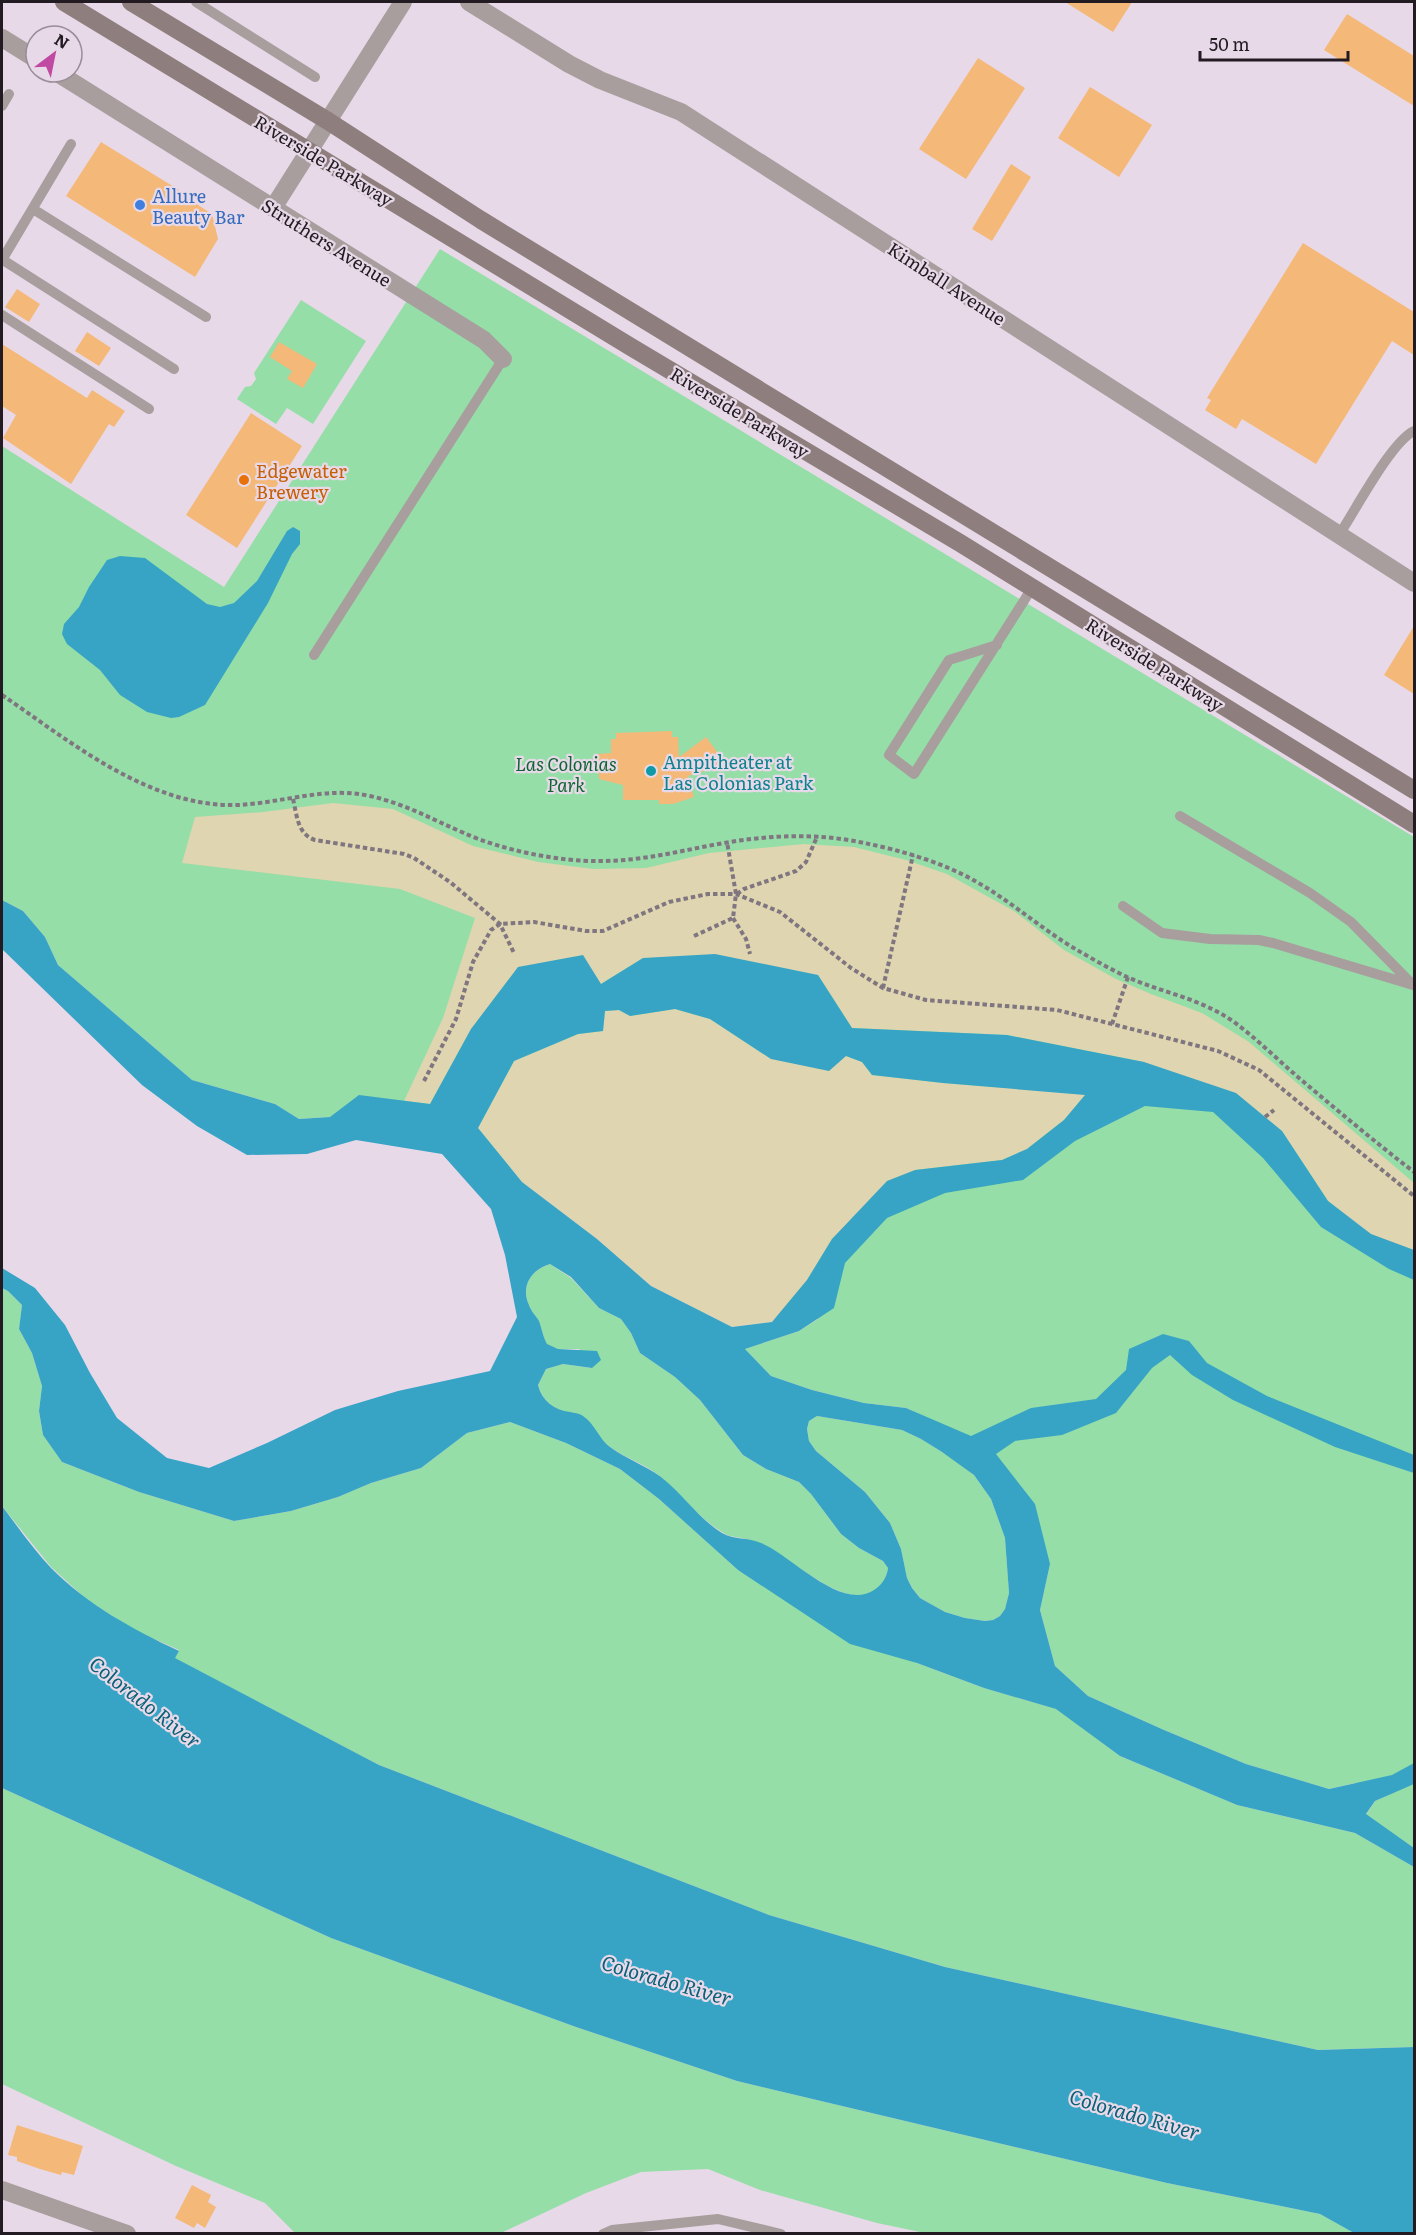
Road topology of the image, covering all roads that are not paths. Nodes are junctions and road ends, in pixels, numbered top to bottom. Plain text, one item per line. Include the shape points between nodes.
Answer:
1 (64, 2) edge
2 (131, 2) edge
3 (196, 2) edge
4 (403, 2) edge
5 (469, 2) edge
6 (2, 38) edge
7 (24, 52) edge
8 (315, 77) dead end
9 (75, 84) edge
10 (9, 94) dead end
11 (2, 106) edge
12 (327, 121) junction
13 (71, 144) dead end
14 (309, 151) junction
15 (273, 208) junction
16 (33, 209) junction
17 (2, 260) edge
18 (2, 315) edge
19 (206, 318) dead end
20 (503, 359) joint
21 (174, 369) dead end
22 (149, 409) dead end
23 (1414, 431) edge
24 (1340, 535) junction
25 (1414, 583) edge
26 (1032, 588) junction
27 (997, 645) junction
28 (314, 655) dead end
29 (1414, 790) edge
30 (1180, 816) dead end
31 (1414, 824) edge
32 (1123, 906) dead end
33 (1414, 985) edge
34 (2, 2190) edge
35 (127, 2234) edge
36 (603, 2234) edge
37 (781, 2234) edge

1 - 14 main road, Riverside Parkway
2 - 12 main road, Riverside Parkway
3 - 8 lane
4 - 12 street
5 - 24 street, Kimball Avenue via 579,69 681,112
6 - 7 street
9 - 15 street, Struthers Avenue
10 - 11 lane
12 - 14 street
12 - 29 main road, Riverside Parkway via 501,232
13 - 16 lane
14 - 15 street
14 - 26 main road, Riverside Parkway
15 - 20 street, Struthers Avenue via 484,340
16 - 17 lane
16 - 19 lane
17 - 21 lane
18 - 22 lane
20 - 28 lane
23 - 24 lane via 1397,447
24 - 25 street, Kimball Avenue
26 - 27 lane
26 - 31 main road, Riverside Parkway
27 - 27 lane via 914,774 890,755 949,660
30 - 33 lane via 1310,893 1351,922
32 - 33 lane via 1162,933 1259,940
34 - 35 street
36 - 37 lane via 718,2219

